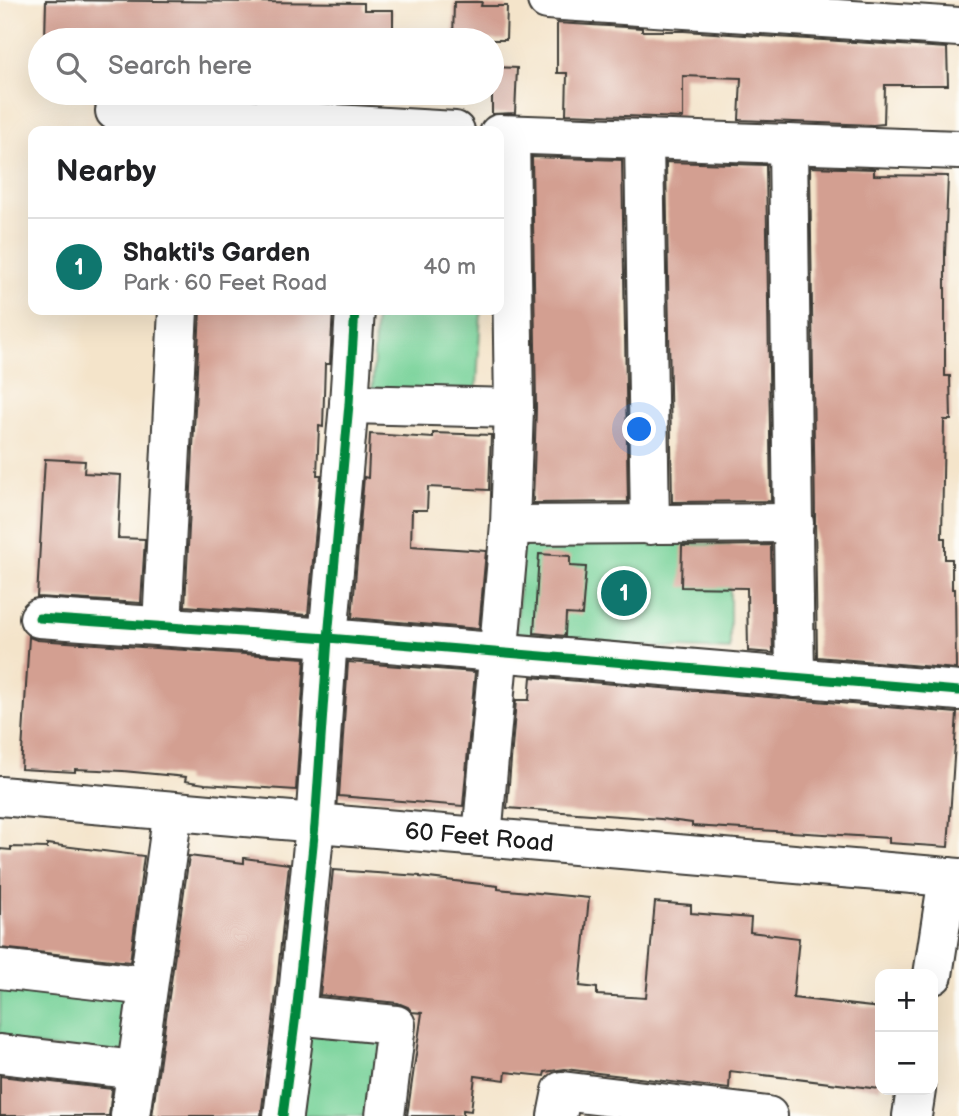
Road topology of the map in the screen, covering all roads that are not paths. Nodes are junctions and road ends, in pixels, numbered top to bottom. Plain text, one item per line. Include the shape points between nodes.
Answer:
1 (547, 0) edge
2 (925, 0) edge
3 (638, 3) edge
4 (959, 25) edge
5 (116, 111) dead end
6 (330, 126) edge
7 (504, 134) edge
8 (644, 140) junction
9 (788, 145) junction
10 (959, 150) edge
11 (178, 315) edge
12 (355, 315) edge
13 (349, 404) junction
14 (514, 408) junction
15 (794, 523) junction
16 (510, 524) junction
17 (650, 524) junction
18 (39, 618) dead end
19 (162, 626) junction
20 (328, 638) junction
21 (497, 653) junction
22 (795, 678) junction
23 (959, 691) edge
24 (0, 796) edge
25 (173, 811) junction
26 (315, 825) junction
27 (482, 837) junction
28 (953, 878) edge
29 (0, 969) edge
30 (934, 969) edge
31 (148, 986) junction
32 (296, 1014) junction
33 (0, 1054) edge
34 (136, 1070) junction
35 (915, 1095) edge
36 (682, 1111) edge
37 (130, 1116) edge
38 (283, 1116) edge
39 (386, 1116) edge
40 (557, 1116) edge
41 (768, 1116) edge
42 (912, 1116) edge

1 - 3 street
2 - 4 street
3 - 4 street
5 - 6 street
7 - 8 street
7 - 14 street
8 - 9 street
8 - 17 street
9 - 10 street
9 - 15 street
11 - 19 street
12 - 13 street
13 - 14 street
13 - 20 street
14 - 16 street
15 - 17 street
15 - 22 street
16 - 17 street
16 - 21 street
18 - 19 street
19 - 20 street
20 - 21 street
20 - 26 street
21 - 22 street
21 - 27 street
22 - 23 street
24 - 25 street, 60 Feet Road
25 - 26 street, 60 Feet Road
25 - 31 street
26 - 27 street, 60 Feet Road
26 - 32 street
27 - 28 street, 60 Feet Road
28 - 30 street
29 - 31 street
31 - 34 street
32 - 38 street
32 - 39 street via 396,1025
33 - 34 street
34 - 37 street
35 - 42 street
36 - 40 street via 562,1090
36 - 41 street

